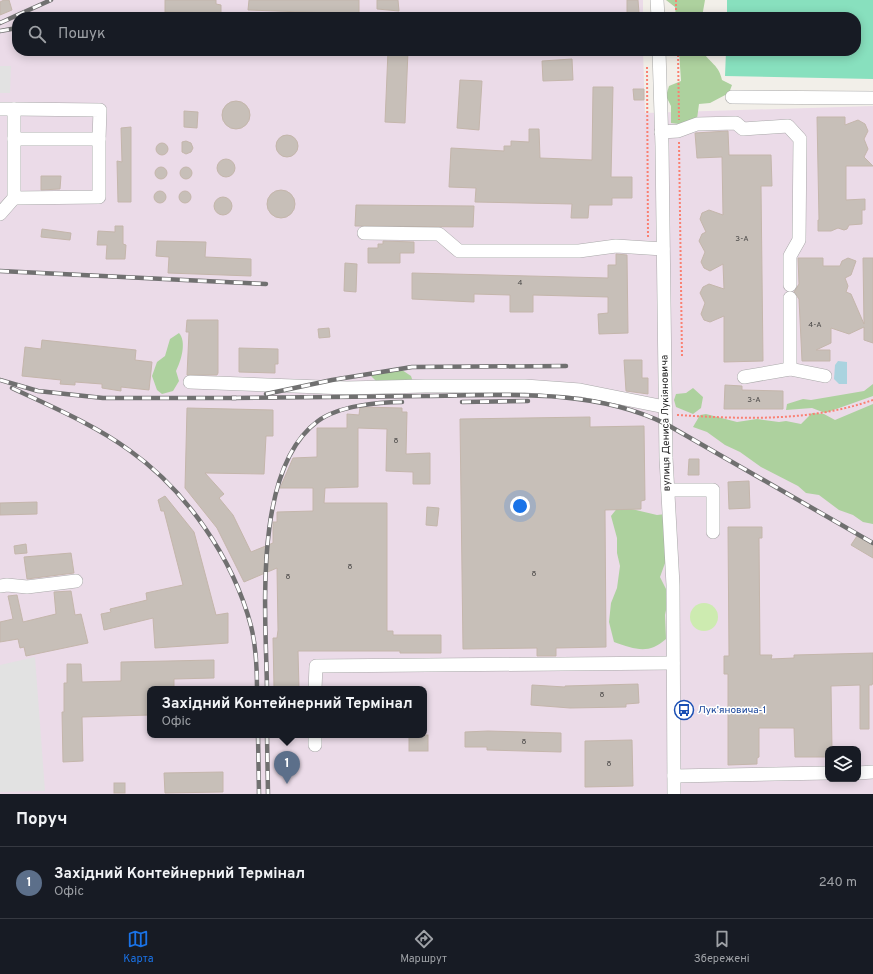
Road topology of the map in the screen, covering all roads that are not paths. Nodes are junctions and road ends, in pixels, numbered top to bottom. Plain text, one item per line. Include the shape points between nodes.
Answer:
1 (657, 0) edge
2 (658, 12) edge
3 (659, 56) edge
4 (732, 97) dead end
5 (873, 98) edge
6 (0, 109) edge
7 (14, 109) junction
8 (661, 132) junction
9 (14, 139) junction
10 (99, 139) junction
11 (14, 198) junction
12 (0, 214) edge
13 (364, 233) dead end
14 (663, 249) junction
15 (790, 285) dead end
16 (790, 298) dead end
17 (790, 369) junction
18 (825, 376) dead end
19 (744, 377) dead end
20 (190, 382) dead end
21 (665, 410) junction
22 (668, 490) junction
23 (713, 532) dead end
24 (76, 581) dead end
25 (0, 586) edge
26 (673, 663) junction
27 (316, 686) edge
28 (861, 772) edge
29 (873, 772) edge
30 (825, 773) edge
31 (674, 776) junction
32 (674, 794) edge

1 - 2 street
3 - 8 street, вулиця Дениса Лукіяновича
4 - 5 street
6 - 7 street
7 - 9 street
7 - 10 street via 100,110
8 - 14 street, вулиця Дениса Лукіяновича
8 - 15 street via 678,132 697,124 736,123 743,130 788,126 800,139 799,240 790,256
9 - 10 street
9 - 11 street
10 - 11 street via 99,197
11 - 12 street
13 - 14 street via 439,234 459,251 579,251 616,246
14 - 21 street, вулиця Дениса Лукіяновича
16 - 17 street
17 - 18 street
17 - 19 street
20 - 21 street via 347,388 525,386 580,390
21 - 22 street, вулиця Дениса Лукіяновича
22 - 23 street via 713,490
22 - 26 street, вулиця Дениса Лукіяновича via 673,585
24 - 25 street via 27,587
26 - 27 street via 316,666
26 - 31 street, вулиця Дениса Лукіяновича
28 - 29 street
30 - 31 street
31 - 32 street, вулиця Дениса Лукіяновича

